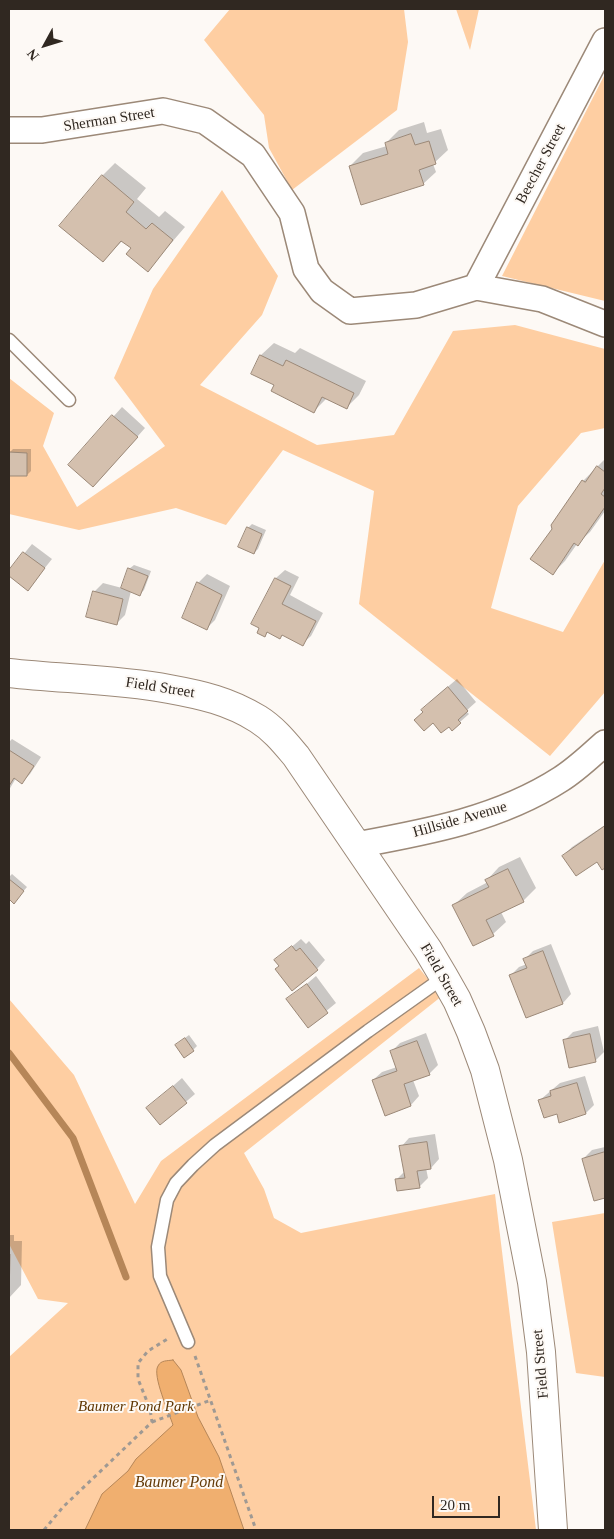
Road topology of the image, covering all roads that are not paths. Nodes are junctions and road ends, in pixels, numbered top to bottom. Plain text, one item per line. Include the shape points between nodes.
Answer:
1 (605, 41) edge
2 (9, 130) edge
3 (476, 287) junction
4 (605, 324) edge
5 (9, 340) edge
6 (69, 400) dead end
7 (9, 673) edge
8 (605, 743) edge
9 (356, 845) junction
10 (444, 977) junction
11 (186, 1336) road end
12 (553, 1530) edge

1 - 3 street, Beecher Street
2 - 3 street, Sherman Street via 42,130 163,111 205,121 254,155 292,213 306,269 322,291 350,311 416,305
3 - 4 street, Sherman Street via 542,299
5 - 6 lane
7 - 9 street, Field Street via 135,683 208,696 236,706 279,736
8 - 9 street, Hillside Avenue via 562,779 520,802 474,820
9 - 10 street, Field Street
10 - 11 lane via 215,1145 176,1183 167,1200 158,1261 160,1276
10 - 12 street, Field Street via 457,1000 485,1070 521,1221 541,1352

